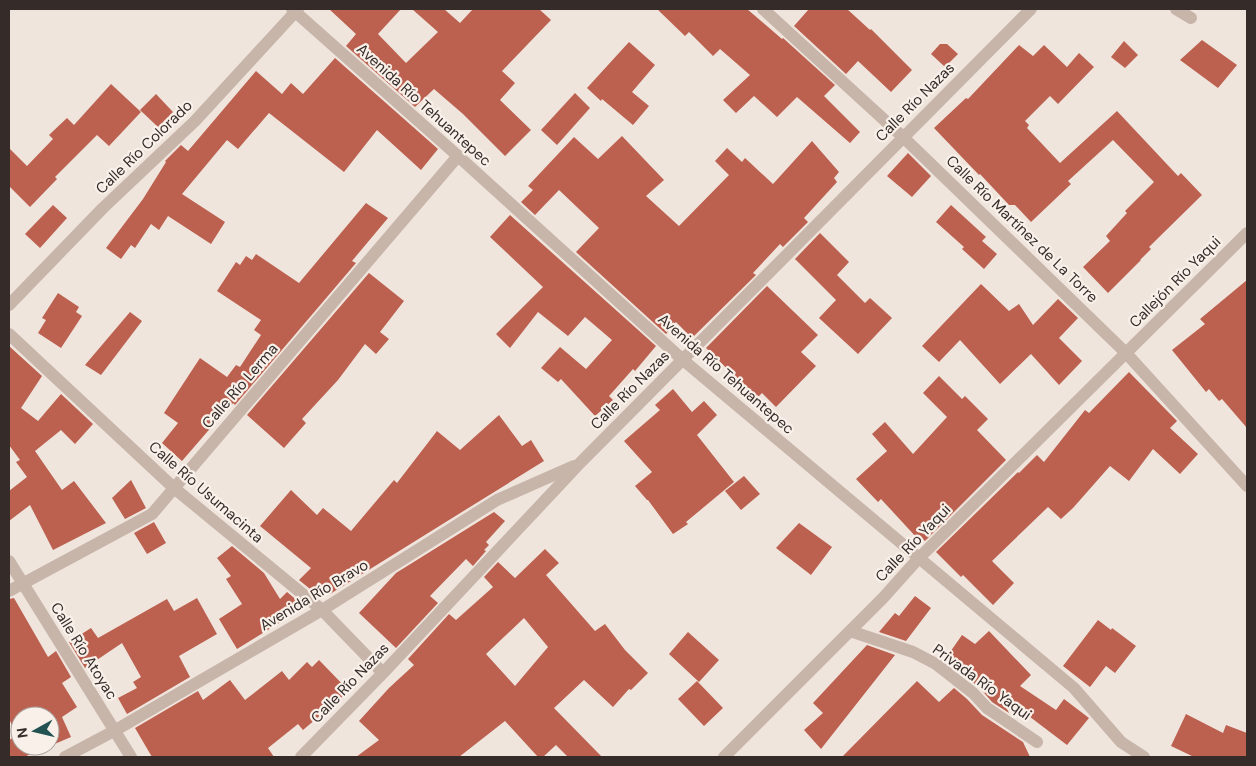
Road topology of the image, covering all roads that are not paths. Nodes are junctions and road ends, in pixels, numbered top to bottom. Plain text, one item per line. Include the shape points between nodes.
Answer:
1 (1031, 9) edge
2 (1176, 9) edge
3 (295, 10) edge
4 (766, 10) edge
5 (1191, 18) dead end
6 (903, 137) junction
7 (458, 156) junction
8 (1247, 233) edge
9 (9, 305) edge
10 (9, 334) edge
11 (1126, 353) junction
12 (683, 360) junction
13 (580, 463) junction
14 (1247, 486) edge
15 (174, 488) junction
16 (918, 559) junction
17 (9, 561) edge
18 (23, 584) junction
19 (9, 591) edge
20 (322, 610) junction
21 (850, 631) junction
22 (383, 673) junction
23 (114, 731) junction
24 (1037, 742) dead end
25 (65, 757) edge
26 (131, 757) edge
27 (301, 757) edge
28 (724, 757) edge
29 (1144, 757) edge

1 - 6 street, Calle Río Nazas
2 - 5 street
3 - 7 street, Avenida Río Tehuantepec
3 - 9 street, Calle Río Colorado via 195,121 103,208
4 - 6 street, Calle Río Martínez de La Torre
6 - 11 street, Calle Río Martínez de La Torre
6 - 12 street, Calle Río Nazas
7 - 12 street, Avenida Río Tehuantepec
7 - 15 street, Calle Río Lerma
8 - 11 street, Callejón Río Yaqui
10 - 15 street, Calle Río Usumacinta
11 - 14 street, Calle Río Martínez de La Torre
11 - 16 street, Calle Río Yaqui
12 - 13 street, Calle Río Nazas
12 - 16 street, Avenida Río Tehuantepec
13 - 20 street, Avenida Río Bravo via 497,500
13 - 22 street, Calle Río Nazas
15 - 18 street, Calle Río Lerma via 152,514
15 - 20 street, Calle Río Usumacinta
16 - 21 street, Calle Río Yaqui
16 - 29 street, Avenida Río Tehuantepec via 1074,688 1121,742
17 - 18 street, Calle Río Atoyac
18 - 19 street, Calle Río Lerma
18 - 23 street, Calle Río Atoyac
20 - 22 street, Calle Río Usumacinta
20 - 23 street, Avenida Río Bravo
21 - 24 street, Privada Río Yaqui via 913,652 936,664 987,708
21 - 28 street, Calle Río Yaqui
22 - 27 street, Calle Río Nazas
23 - 25 street, Avenida Río Bravo
23 - 26 street, Calle Río Atoyac

